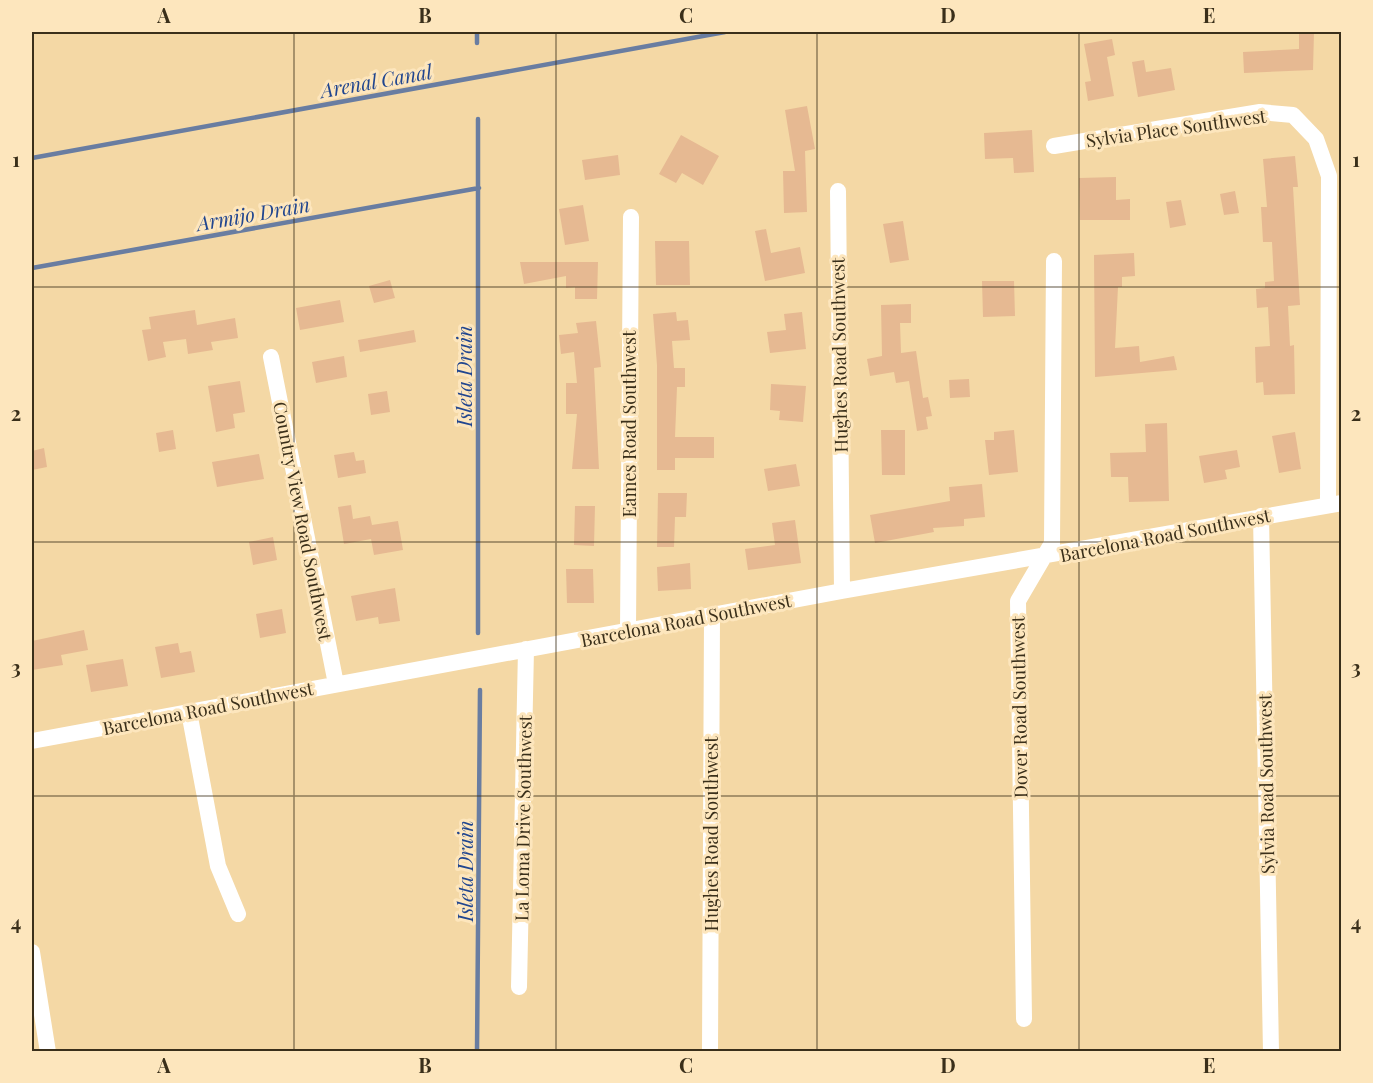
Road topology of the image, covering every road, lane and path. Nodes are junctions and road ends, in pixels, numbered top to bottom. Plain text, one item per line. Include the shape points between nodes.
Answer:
1 (1054, 146) dead end
2 (838, 191) dead end
3 (631, 217) dead end
4 (1054, 261) dead end
5 (271, 357) dead end
6 (1335, 504) edge
7 (1261, 516) junction
8 (1044, 557) junction
9 (842, 591) junction
10 (712, 616) junction
11 (628, 631) junction
12 (526, 649) junction
13 (336, 684) junction
14 (189, 712) junction
15 (32, 741) edge
16 (237, 914) dead end
17 (32, 952) edge
18 (519, 987) dead end
19 (1024, 1019) dead end
20 (48, 1052) edge
21 (710, 1052) edge
22 (1271, 1052) edge

1 - 6 street, Sylvia Place Southwest via 1260,112 1293,116 1316,139 1329,176
2 - 9 street, Hughes Road Southwest
3 - 11 street, Eames Road Southwest
4 - 8 street, Dover Road Southwest via 1052,543
5 - 13 street, Country View Road Southwest
6 - 7 street, Barcelona Road Southwest
7 - 8 street, Barcelona Road Southwest
7 - 22 street, Sylvia Road Southwest
8 - 9 street, Barcelona Road Southwest
8 - 19 street, Dover Road Southwest via 1018,601
9 - 10 street, Barcelona Road Southwest
10 - 11 street, Barcelona Road Southwest
10 - 21 street, Hughes Road Southwest
11 - 12 street, Barcelona Road Southwest
12 - 13 street, Barcelona Road Southwest
12 - 18 street, La Loma Drive Southwest
13 - 14 street, Barcelona Road Southwest
14 - 15 street, Barcelona Road Southwest
14 - 16 street via 218,866
17 - 20 street

